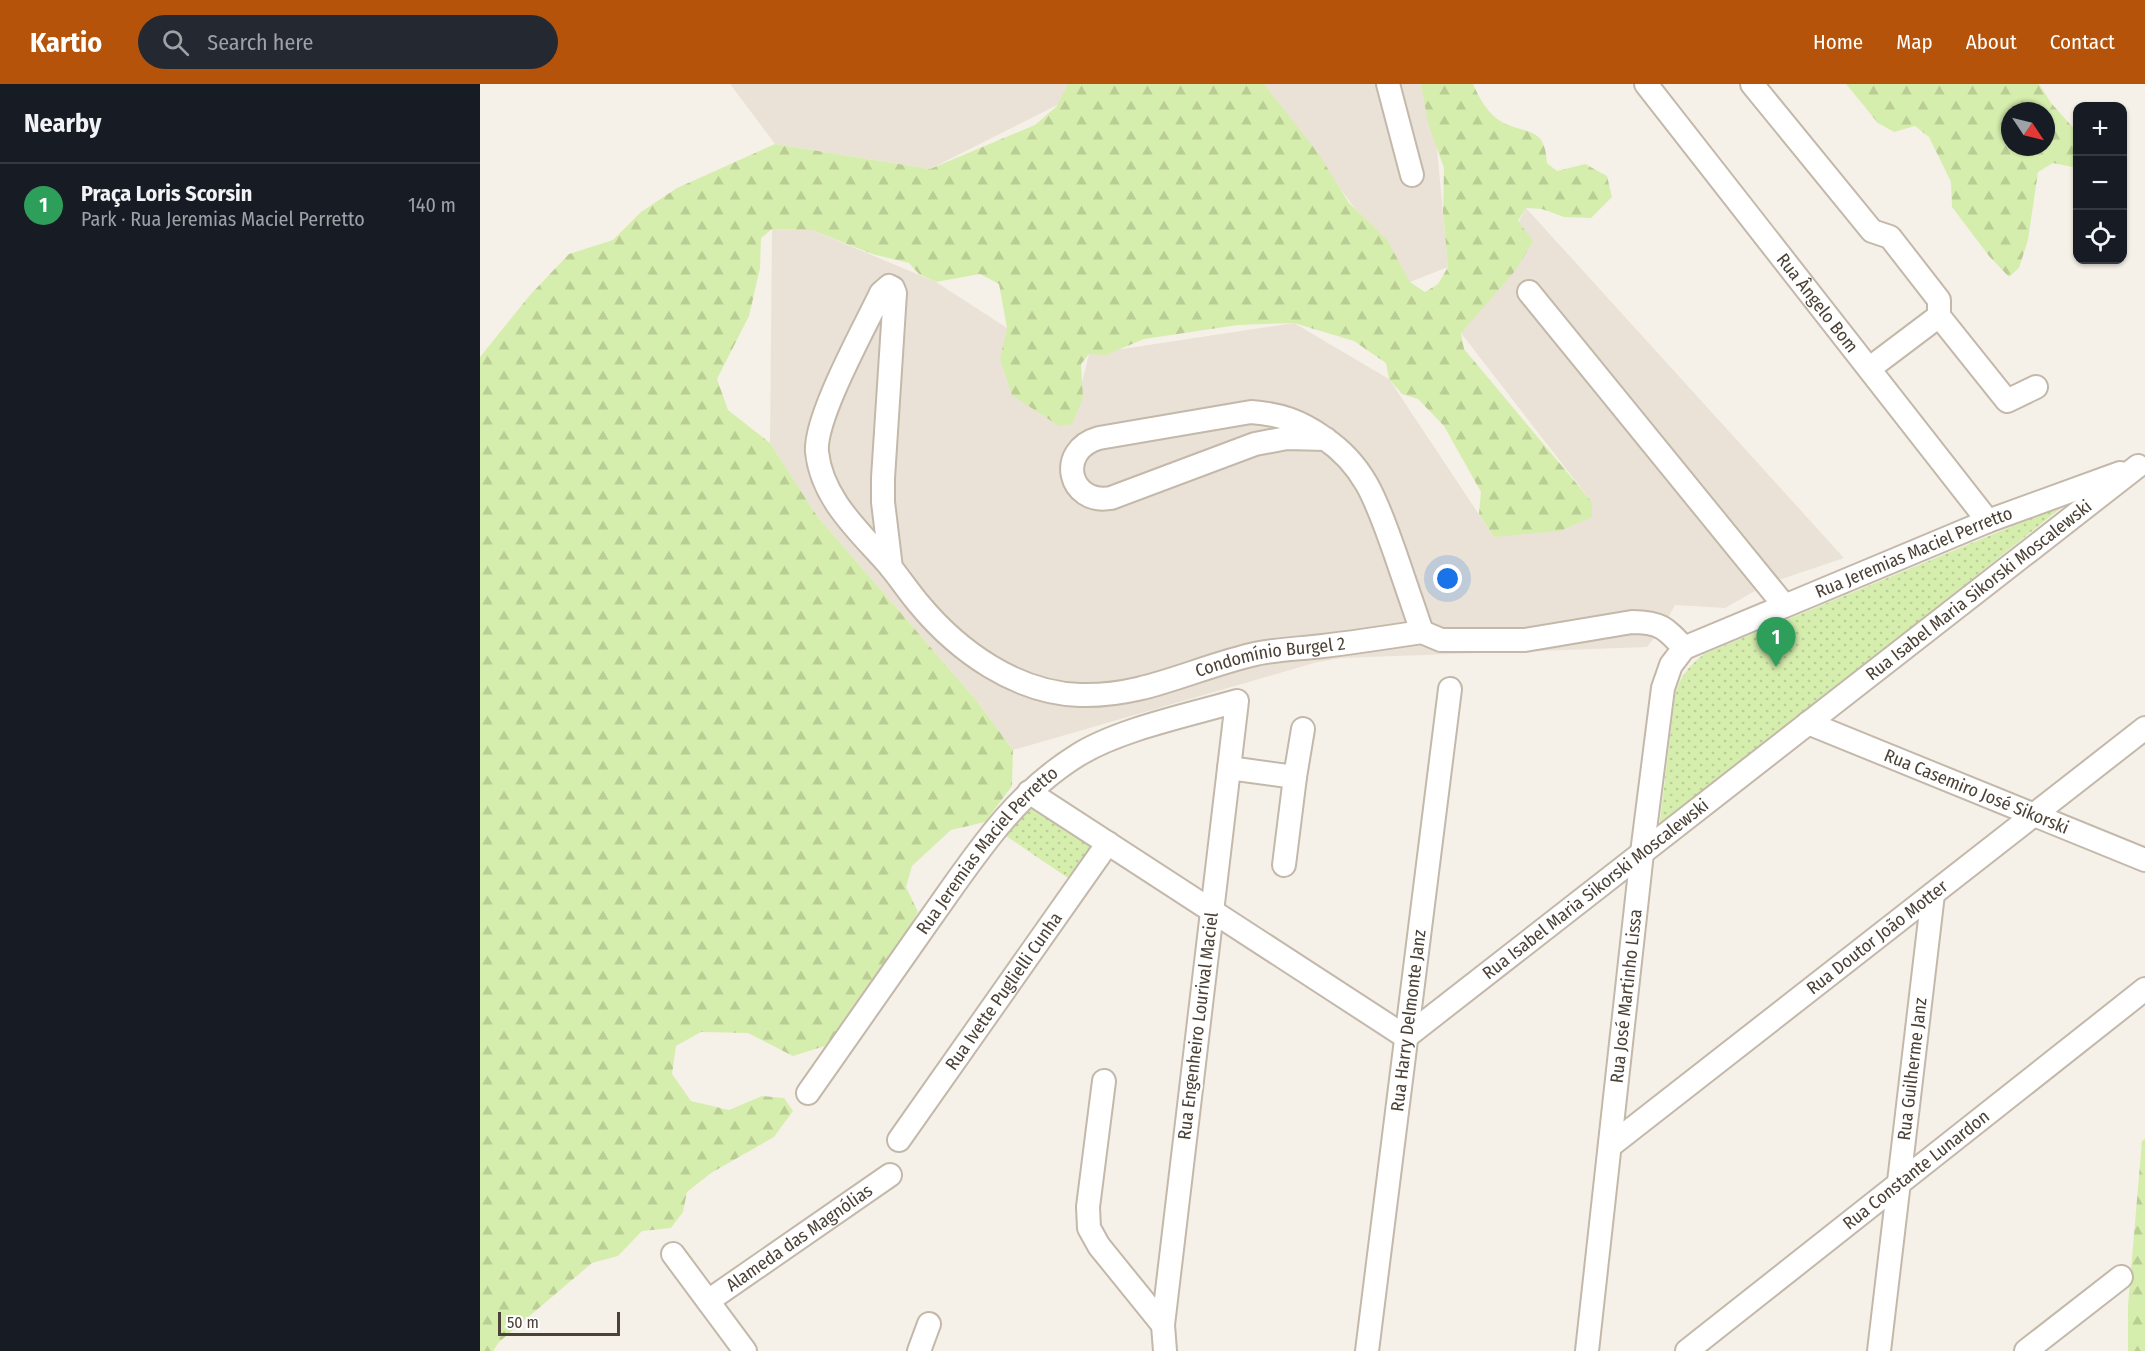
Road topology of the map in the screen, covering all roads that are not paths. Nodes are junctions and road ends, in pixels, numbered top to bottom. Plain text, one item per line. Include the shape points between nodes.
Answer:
1 (1388, 84) edge
2 (1646, 84) edge
3 (1752, 84) edge
4 (1412, 175) dead end
5 (1529, 292) dead end
6 (1939, 316) junction
7 (1870, 368) junction
8 (2036, 387) dead end
9 (1326, 439) junction
10 (2142, 465) edge
11 (1988, 521) junction
12 (891, 568) junction
13 (1784, 605) junction
14 (1422, 632) junction
15 (1684, 648) junction
16 (1450, 689) dead end
17 (1237, 701) joint
18 (1808, 723) junction
19 (2145, 728) edge
20 (1303, 729) dead end
21 (1229, 768) junction
22 (1295, 777) junction
23 (1029, 792) junction
24 (2034, 815) junction
25 (1108, 843) junction
26 (1642, 853) junction
27 (2145, 860) edge
28 (1284, 865) dead end
29 (1933, 894) junction
30 (1212, 910) junction
31 (2145, 989) edge
32 (1406, 1037) junction
33 (1104, 1081) dead end
34 (808, 1093) dead end
35 (899, 1140) dead end
36 (1610, 1146) junction
37 (890, 1175) dead end
38 (1898, 1184) junction
39 (672, 1254) dead end
40 (2121, 1277) dead end
41 (708, 1301) junction
42 (929, 1324) dead end
43 (1163, 1325) junction
44 (745, 1351) edge
45 (919, 1351) edge
46 (1165, 1351) edge
47 (1366, 1351) edge
48 (1587, 1351) edge
49 (1687, 1351) edge
50 (1879, 1351) edge
51 (2026, 1351) edge

1 - 4 street
2 - 7 street, Rua Ângelo Bom
3 - 6 street via 1872,231 1890,237 1939,300
5 - 13 street
6 - 7 street
6 - 8 street via 2007,401
7 - 11 street, Rua Ângelo Bom
9 - 9 street via 1291,418 1271,413 1231,415 1088,441 1072,460 1072,476 1077,487 1100,500 1255,444 1287,438
9 - 14 street via 1350,459 1373,494
10 - 11 street, Rua Jeremias Maciel Perretto
10 - 18 street, Rua Isabel Maria Sikorski Moscalewski
11 - 13 street, Rua Jeremias Maciel Perretto
12 - 12 street, Condomínio Burgel 2 via 883,502 895,292 889,286 881,293 842,372 822,422 817,451 821,474 838,508
12 - 14 street, Condomínio Burgel 2 via 940,626 987,665 1030,685 1078,695 1153,687 1262,652
13 - 15 street, Rua Jeremias Maciel Perretto
14 - 15 street, Condomínio Burgel 2 via 1441,640 1525,640 1649,622 1664,627
15 - 26 street, Rua José Martinho Lissa via 1665,676
16 - 32 street, Rua Harry Delmonte Janz
17 - 21 street, Rua Engenheiro Lourival Maciel
17 - 23 street, Rua Jeremias Maciel Perretto via 1152,726 1080,754
18 - 24 street, Rua Casemiro José Sikorski
18 - 26 street, Rua Isabel Maria Sikorski Moscalewski
19 - 24 street, Rua Doutor João Motter
20 - 22 street
21 - 22 street
21 - 30 street, Rua Engenheiro Lourival Maciel
22 - 28 street
23 - 25 street
23 - 34 street, Rua Jeremias Maciel Perretto via 980,848
24 - 27 street, Rua Casemiro José Sikorski
24 - 29 street, Rua Doutor João Motter
25 - 30 street
25 - 35 street, Rua Ivette Puglielli Cunha
26 - 32 street, Rua Isabel Maria Sikorski Moscalewski
26 - 36 street, Rua José Martinho Lissa
29 - 36 street, Rua Doutor João Motter
29 - 38 street, Rua Guilherme Janz
30 - 32 street
30 - 43 street, Rua Engenheiro Lourival Maciel
31 - 38 street, Rua Constante Lunardon
32 - 47 street, Rua Harry Delmonte Janz
33 - 43 street via 1088,1207 1089,1228
36 - 48 street, Rua José Martinho Lissa
37 - 41 street, Alameda das Magnólias
38 - 49 street, Rua Constante Lunardon
38 - 50 street, Rua Guilherme Janz
39 - 41 street
40 - 51 street
41 - 44 street
42 - 45 street
43 - 46 street, Rua Engenheiro Lourival Maciel

